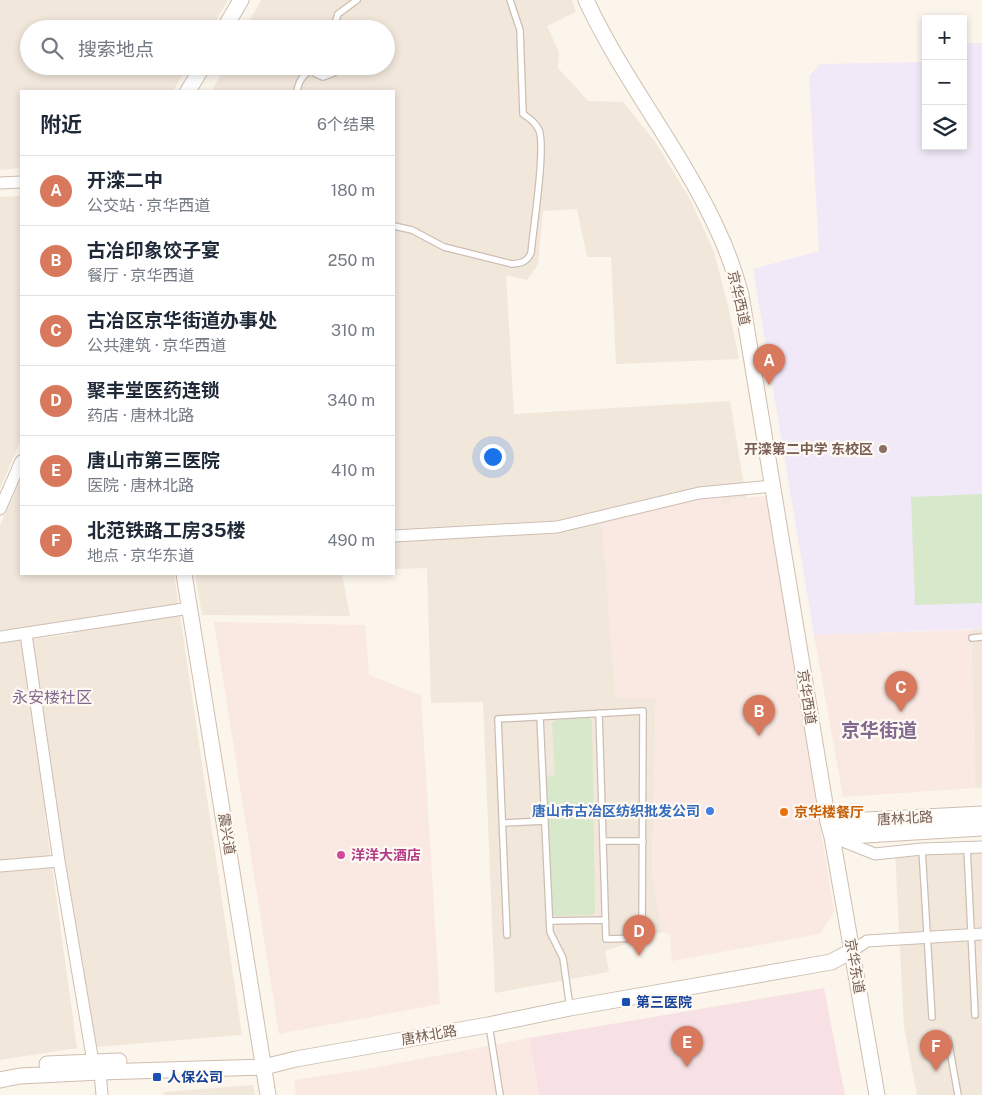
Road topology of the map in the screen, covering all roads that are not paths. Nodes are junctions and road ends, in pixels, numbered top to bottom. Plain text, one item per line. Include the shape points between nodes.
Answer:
1 (241, 0) edge
2 (357, 0) edge
3 (510, 0) edge
4 (586, 0) edge
5 (229, 20) edge
6 (336, 20) edge
7 (198, 75) edge
8 (304, 75) edge
9 (318, 75) edge
10 (330, 75) edge
11 (189, 90) edge
12 (297, 90) edge
13 (20, 182) edge
14 (0, 183) edge
15 (395, 226) edge
16 (20, 463) edge
17 (773, 486) junction
18 (0, 509) edge
19 (395, 536) edge
20 (184, 575) edge
21 (190, 608) junction
22 (26, 634) junction
23 (0, 637) edge
24 (972, 638) dead end
25 (982, 638) edge
26 (599, 713) junction
27 (540, 717) junction
28 (982, 814) edge
29 (545, 821) junction
30 (828, 822) junction
31 (503, 823) junction
32 (982, 828) edge
33 (832, 836) junction
34 (603, 841) junction
35 (643, 841) junction
36 (967, 847) junction
37 (982, 847) edge
38 (922, 849) junction
39 (59, 861) junction
40 (0, 866) edge
41 (550, 920) junction
42 (605, 920) junction
43 (977, 934) edge
44 (507, 935) dead end
45 (927, 936) junction
46 (852, 946) junction
47 (569, 1004) junction
48 (975, 1015) dead end
49 (932, 1017) dead end
50 (488, 1025) junction
51 (948, 1039) dead end
52 (264, 1062) junction
53 (97, 1067) junction
54 (0, 1070) edge
55 (0, 1080) edge
56 (102, 1095) edge
57 (268, 1095) edge
58 (500, 1095) edge
59 (877, 1095) edge
60 (958, 1095) edge

1 - 5 main road
2 - 6 lane via 338,14
3 - 15 lane via 520,30 523,114 535,122 540,132 540,160 528,259 521,264 495,260 444,247 412,230
4 - 17 main road, 京华西道 via 600,30 683,165 731,260 741,295
7 - 11 main road
8 - 12 lane
9 - 10 lane
13 - 14 street
16 - 18 street
17 - 19 street via 699,493 557,528
17 - 30 main road, 京华西道
20 - 21 main road, 震兴道
21 - 22 street
21 - 52 main road, 震兴道
22 - 23 street
22 - 39 street
24 - 25 lane
26 - 27 lane
26 - 34 lane
26 - 35 lane via 643,711
27 - 29 lane
27 - 31 lane via 498,719
28 - 30 main road, 唐林北路
29 - 31 lane
29 - 41 lane
30 - 33 main road, 京华西道
31 - 44 lane
32 - 33 main road, 唐林北路
33 - 38 street via 874,854
33 - 46 main road, 京华东道
34 - 35 lane
34 - 42 lane
35 - 42 lane via 642,938 606,939
36 - 37 street
36 - 38 street
36 - 43 lane
38 - 45 lane
39 - 40 street
39 - 53 street
41 - 42 lane
41 - 47 lane via 550,932 563,958
43 - 45 street
43 - 48 lane
45 - 46 street via 867,941
45 - 49 lane
46 - 47 main road, 唐林北路 via 831,962
46 - 59 main road, 京华东道
47 - 50 main road, 唐林北路
47 - 52 main road, 唐林北路 via 298,1048
50 - 52 main road, 唐林北路
50 - 58 lane
51 - 60 lane
52 - 53 main road, 唐林北路
52 - 57 main road, 震兴道
53 - 54 main road, 唐林北路 via 19,1066
53 - 55 main road, 唐林北路
53 - 56 street

